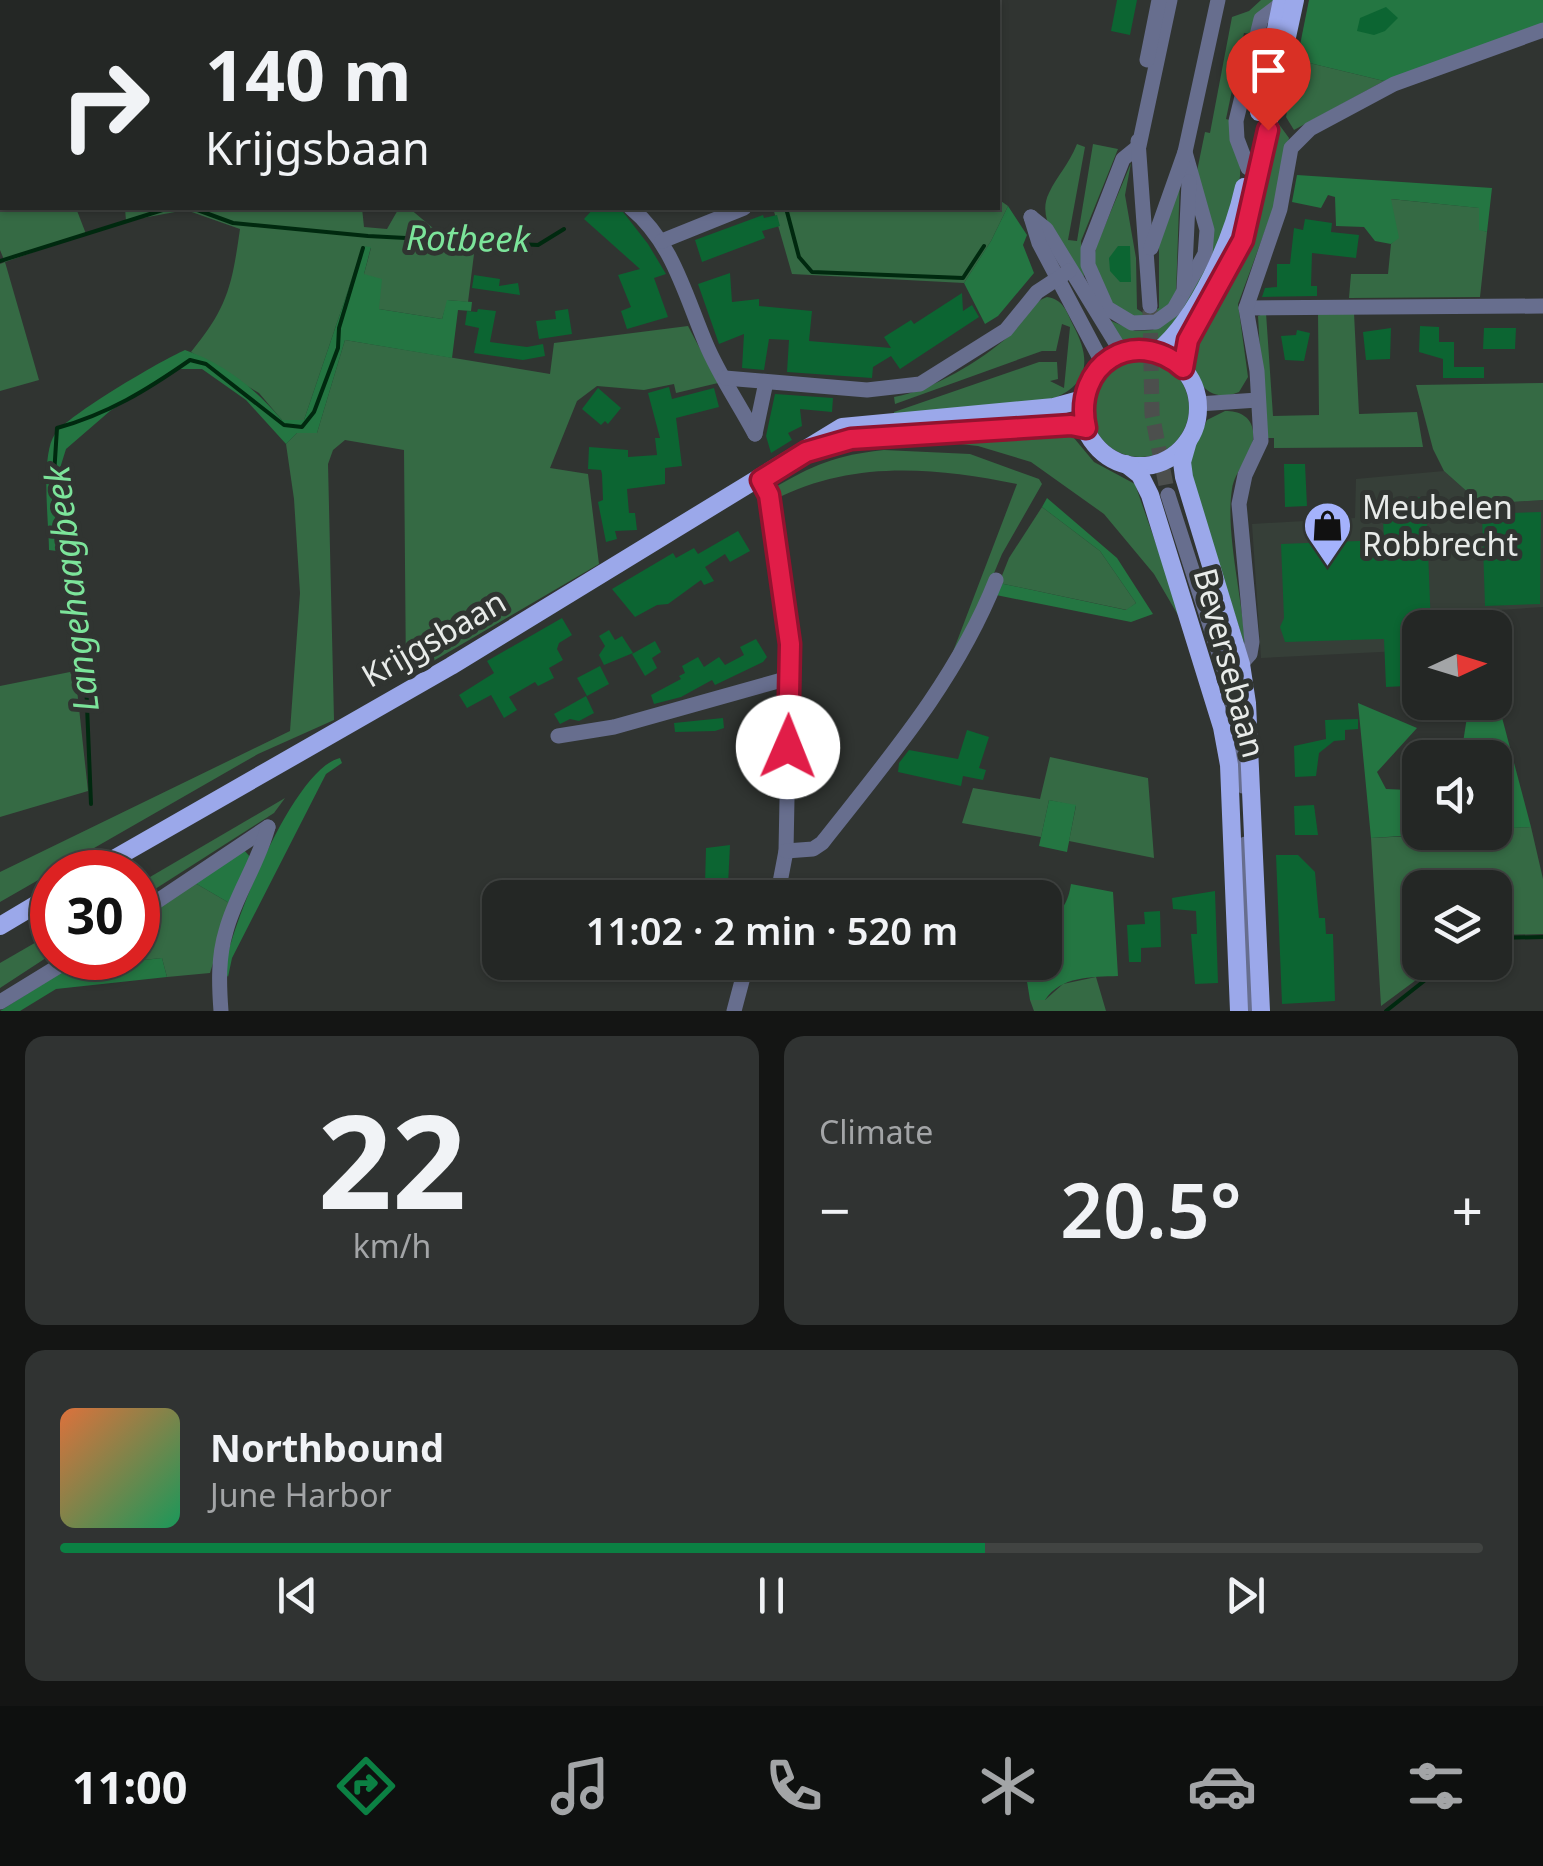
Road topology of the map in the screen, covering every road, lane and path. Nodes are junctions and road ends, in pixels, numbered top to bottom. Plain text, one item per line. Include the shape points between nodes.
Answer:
1 (1159, 0) edge
2 (1170, 0) edge
3 (1221, 0) edge
4 (1286, 1) edge
5 (1543, 30) edge
6 (1277, 56) junction
7 (1139, 146) junction
8 (1187, 160) junction
9 (1248, 168) junction
10 (633, 210) edge
11 (739, 210) edge
12 (662, 241) junction
13 (1149, 256) junction
14 (1064, 274) junction
15 (1150, 306) tunnel mouth
16 (1543, 306) edge
17 (1246, 308) junction
18 (1157, 352) junction
19 (1122, 353) junction
20 (1103, 364) junction
21 (1183, 368) junction
22 (725, 378) junction
23 (766, 382) junction
24 (1083, 399) junction
25 (1258, 400) junction
26 (1198, 404) junction
27 (1086, 428) junction
28 (1188, 441) junction
29 (806, 452) junction
30 (1126, 464) junction
31 (761, 480) junction
32 (1168, 495) tunnel mouth
33 (996, 580) dead end
34 (1241, 664) junction
35 (789, 678) junction
36 (558, 736) dead end
37 (129, 850) edge
38 (786, 851) junction
39 (780, 880) edge
40 (160, 899) edge
41 (30, 908) edge
42 (0, 926) edge
43 (36, 980) edge
44 (742, 980) edge
45 (0, 1002) edge
46 (221, 1011) edge
47 (734, 1011) edge
48 (1239, 1011) edge
49 (1251, 1011) edge
50 (1262, 1011) edge

1 - 7 street via 1134,126
2 - 7 street
3 - 8 street via 1199,134
4 - 6 main road
4 - 9 street via 1262,19 1236,121
5 - 17 street, Beversebaan via 1394,84 1296,140
6 - 9 main road
6 - 21 main road via 1243,240 1188,340
7 - 8 street via 1123,160 1092,235 1088,266 1107,308 1132,323 1156,322 1174,309 1205,254 1208,238
7 - 13 street
8 - 13 street
9 - 18 main road via 1209,282
10 - 12 street
11 - 12 street
12 - 22 street
13 - 15 street
14 - 19 street
14 - 20 street
14 - 23 street via 1037,292 1006,330 920,384 889,390
16 - 17 street
17 - 25 street, Beversebaan
18 - 19 main road
18 - 21 main road
19 - 20 main road
20 - 24 main road
21 - 26 main road
22 - 23 street
22 - 23 street via 754,434
24 - 27 main road
24 - 29 main road, Krijgsbaan via 1054,408 857,423
25 - 26 street
25 - 34 street, Beversebaan via 1261,441 1239,504 1252,642
26 - 28 main road
27 - 29 main road, Krijgsbaan via 892,435
27 - 30 main road via 1095,444
28 - 30 main road via 1160,462
28 - 34 main road, Beversebaan via 1184,476
29 - 31 main road, Krijgsbaan
30 - 48 main road, Beversebaan via 1146,484 1222,727
31 - 35 street via 785,603
31 - 37 main road, Krijgsbaan
32 - 49 street via 1235,716
33 - 38 street via 933,702 822,842
34 - 50 main road, Beversebaan via 1252,748
35 - 36 street
35 - 38 street
38 - 39 street
40 - 46 street via 268,827 226,930
41 - 42 main road
43 - 45 street
44 - 47 street

